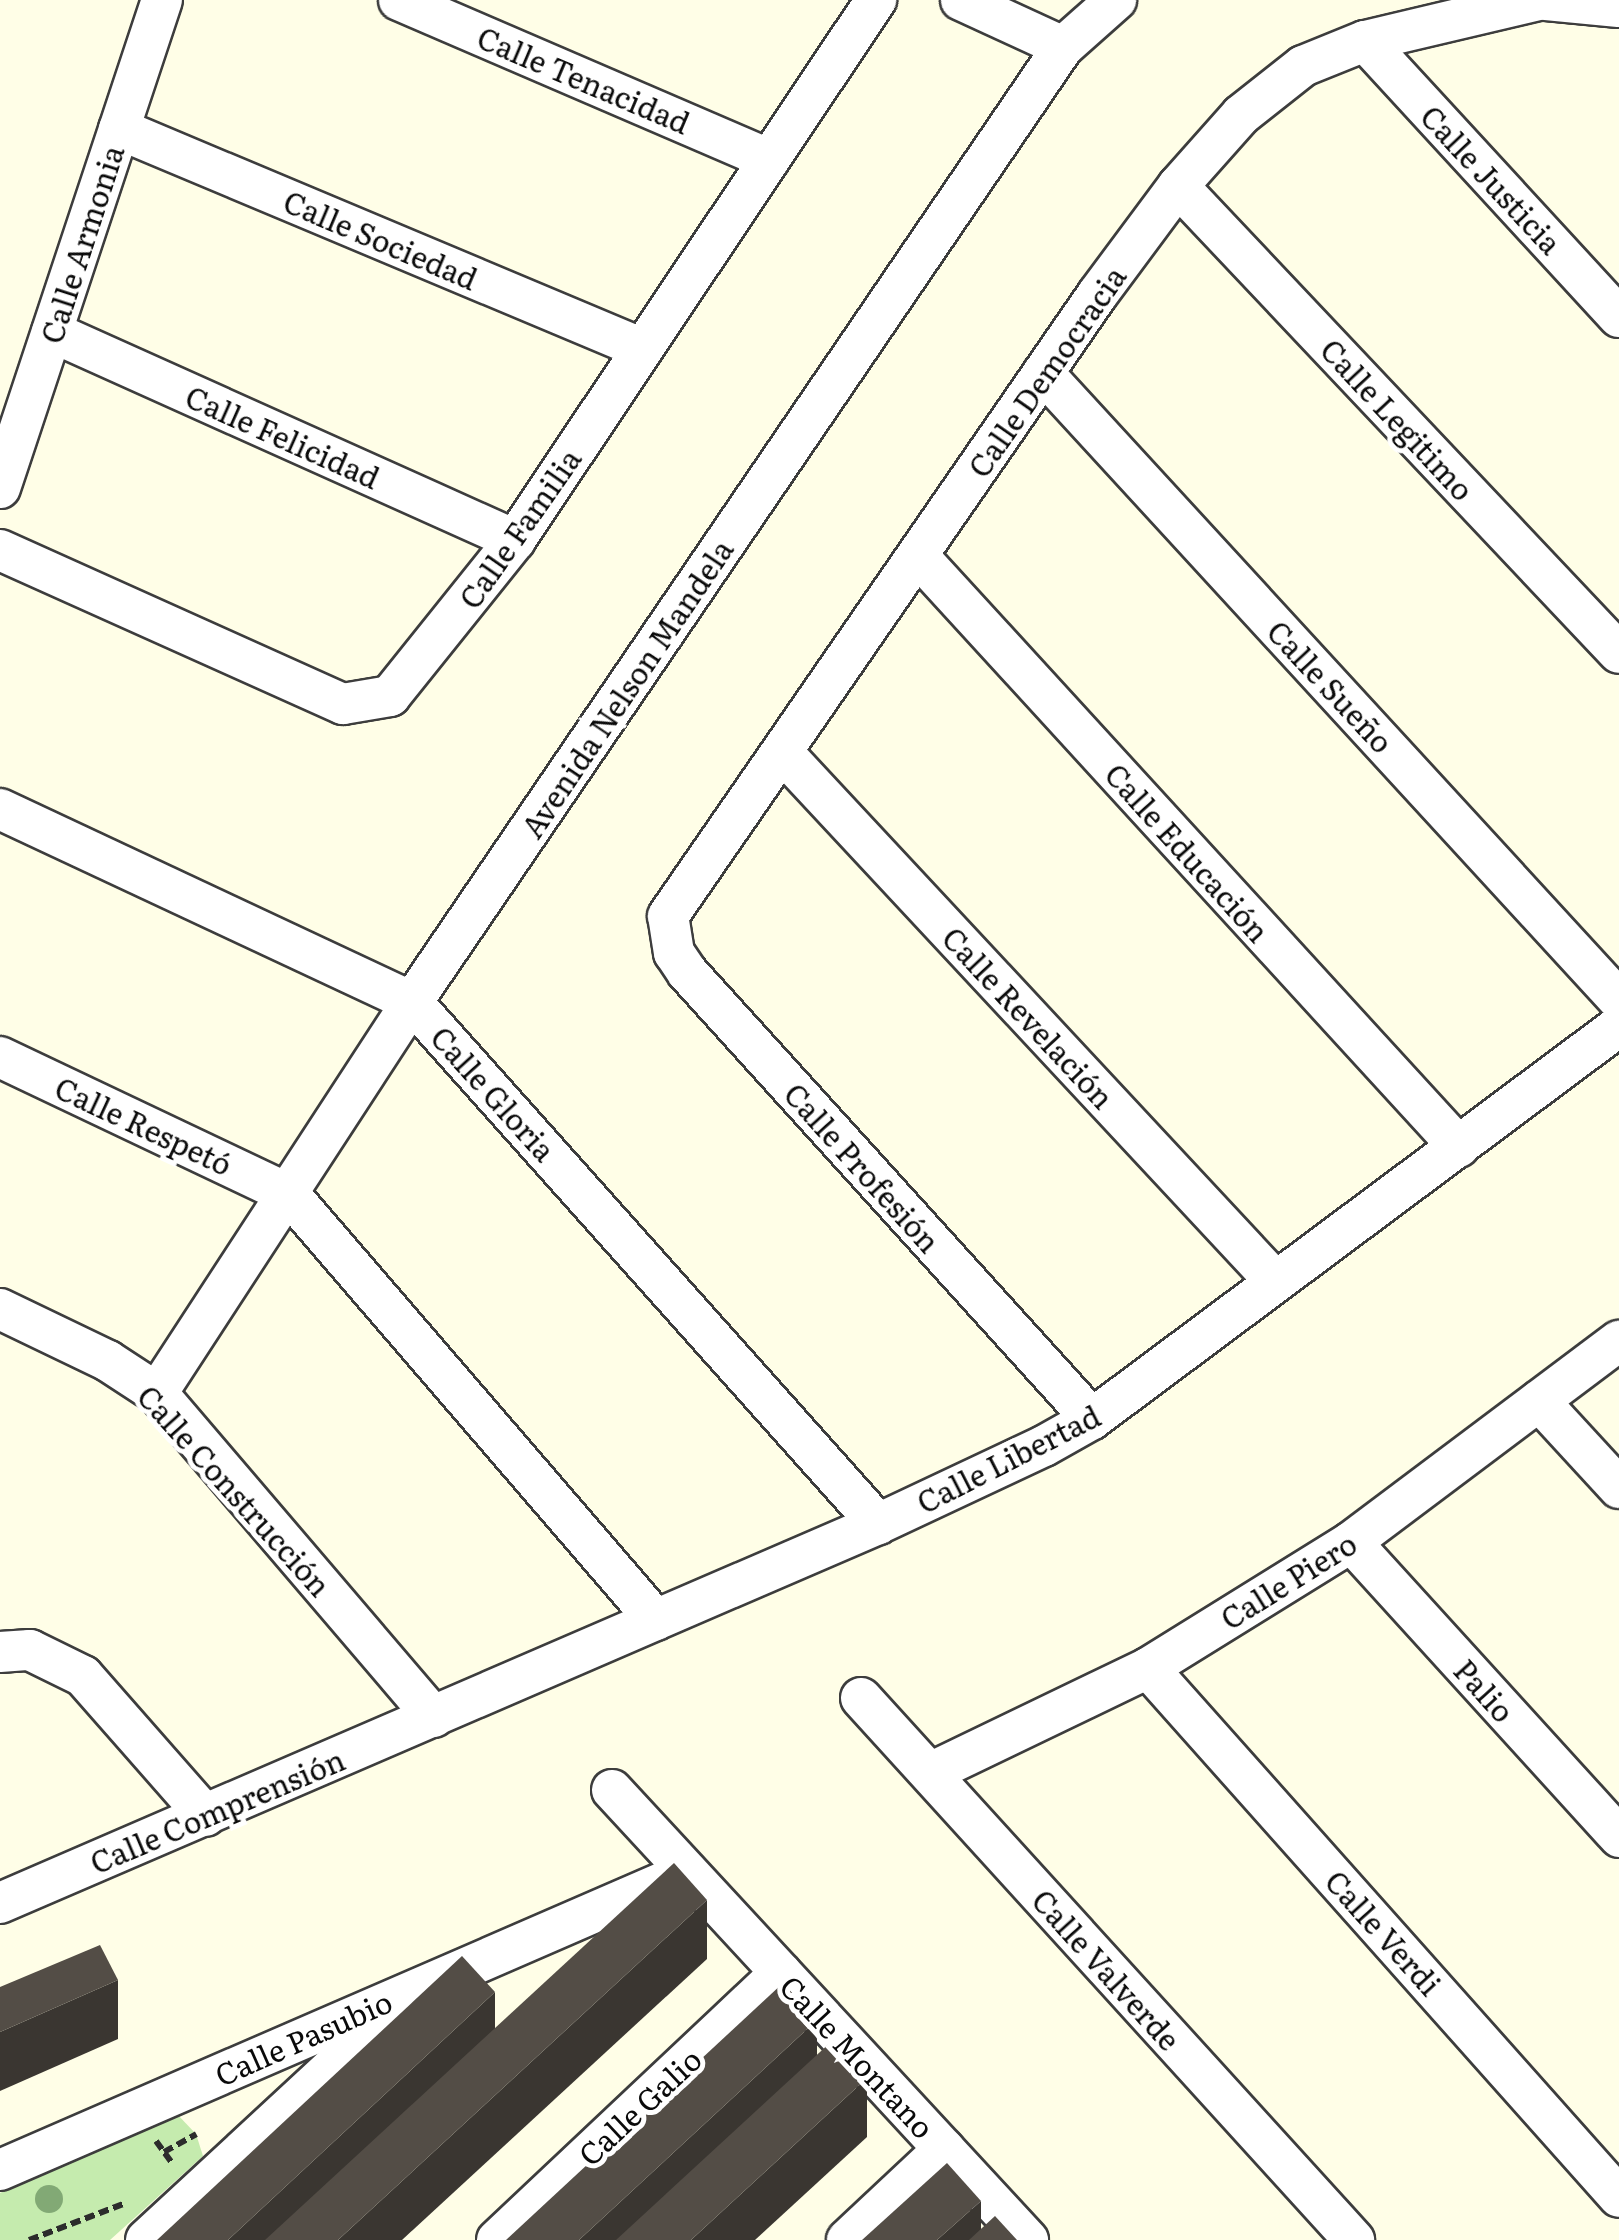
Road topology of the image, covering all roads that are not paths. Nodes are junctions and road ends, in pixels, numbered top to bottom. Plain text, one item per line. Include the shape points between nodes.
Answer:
1 (162, 0) edge
2 (399, 0) edge
3 (876, 0) edge
4 (961, 0) edge
5 (1116, 0) edge
6 (1538, 0) edge
7 (1546, 0) edge
8 (1619, 7) edge
9 (1366, 41) junction
10 (1064, 47) junction
11 (119, 130) junction
12 (770, 158) junction
13 (1178, 186) junction
14 (1619, 317) edge
15 (52, 332) junction
16 (643, 349) junction
17 (1043, 373) junction
18 (0, 488) edge
19 (514, 540) junction
20 (0, 550) edge
21 (918, 556) junction
22 (1619, 653) edge
23 (782, 752) junction
24 (0, 810) edge
25 (675, 900) joint
26 (1619, 1000) edge
27 (412, 1002) junction
28 (1619, 1026) edge
29 (0, 1057) edge
30 (1458, 1147) junction
31 (289, 1194) junction
32 (1276, 1281) junction
33 (0, 1309) edge
34 (1619, 1341) edge
35 (156, 1394) junction
36 (1539, 1401) junction
37 (1092, 1420) junction
38 (1619, 1488) edge
39 (878, 1524) junction
40 (1351, 1542) junction
41 (656, 1620) junction
42 (0, 1652) edge
43 (1148, 1668) junction
44 (860, 1698) dead end
45 (434, 1717) junction
46 (930, 1773) junction
47 (612, 1790) dead end
48 (206, 1816) junction
49 (1619, 1838) edge
50 (687, 1872) junction
51 (0, 1903) edge
52 (781, 1972) junction
53 (424, 1983) junction
54 (944, 2149) junction
55 (0, 2170) edge
56 (1619, 2197) edge
57 (134, 2216) edge
58 (497, 2240) edge
59 (847, 2240) edge
60 (1028, 2240) edge
61 (1354, 2240) edge

1 - 11 street, Calle Armonia
2 - 12 street, Calle Tenacidad
3 - 12 street, Calle Familia
4 - 10 street
5 - 10 street, Avenida Nelson Mandela
6 - 9 street, Calle Democracia
7 - 8 street
9 - 13 street, Calle Democracia via 1303,66 1241,115
9 - 14 street, Calle Justicia
10 - 27 street, Avenida Nelson Mandela
11 - 15 street, Calle Armonia
11 - 16 street, Calle Sociedad
12 - 16 street, Calle Familia
13 - 17 street, Calle Democracia
13 - 22 street, Calle Legitimo
15 - 18 street, Calle Armonia
15 - 19 street, Calle Felicidad
16 - 19 street, Calle Familia
17 - 21 street, Calle Democracia
17 - 26 street, Calle Sueño
19 - 20 street, Calle Familia via 409,680 390,696 357,706
21 - 23 street, Calle Democracia
21 - 30 street, Calle Educación
23 - 25 street, Calle Democracia
23 - 32 street, Calle Revelación
24 - 27 street, Calle Gloria
25 - 37 street, Calle Profesión via 668,934 687,972
27 - 31 street, Avenida Nelson Mandela
27 - 39 street, Calle Gloria
28 - 30 street, Calle Libertad
29 - 31 street, Calle Respetó
30 - 32 street, Calle Libertad
31 - 35 street, Avenida Nelson Mandela
31 - 41 street
32 - 37 street, Calle Libertad
33 - 35 street, Calle Construcción via 108,1360
34 - 36 street, Calle Piero
35 - 45 street, Calle Construcción
36 - 38 street
36 - 40 street, Calle Piero
37 - 39 street, Calle Libertad
39 - 41 street, Calle Libertad
40 - 43 street, Calle Piero
40 - 49 street, Palio
41 - 45 street, Calle Libertad
42 - 48 street via 30,1650 83,1676
43 - 46 street, Calle Piero
43 - 56 street, Calle Verdi
44 - 46 street, Calle Valverde
45 - 48 street, Calle Comprensión
46 - 61 street, Calle Valverde
47 - 50 street, Calle Montano
48 - 51 street, Calle Comprensión
50 - 52 street, Calle Montano
50 - 53 street
52 - 54 street, Calle Montano
52 - 58 street, Calle Galio
53 - 55 street, Calle Pasubio
53 - 57 street, Calle Pasubio
54 - 59 street
54 - 60 street, Calle Montano

